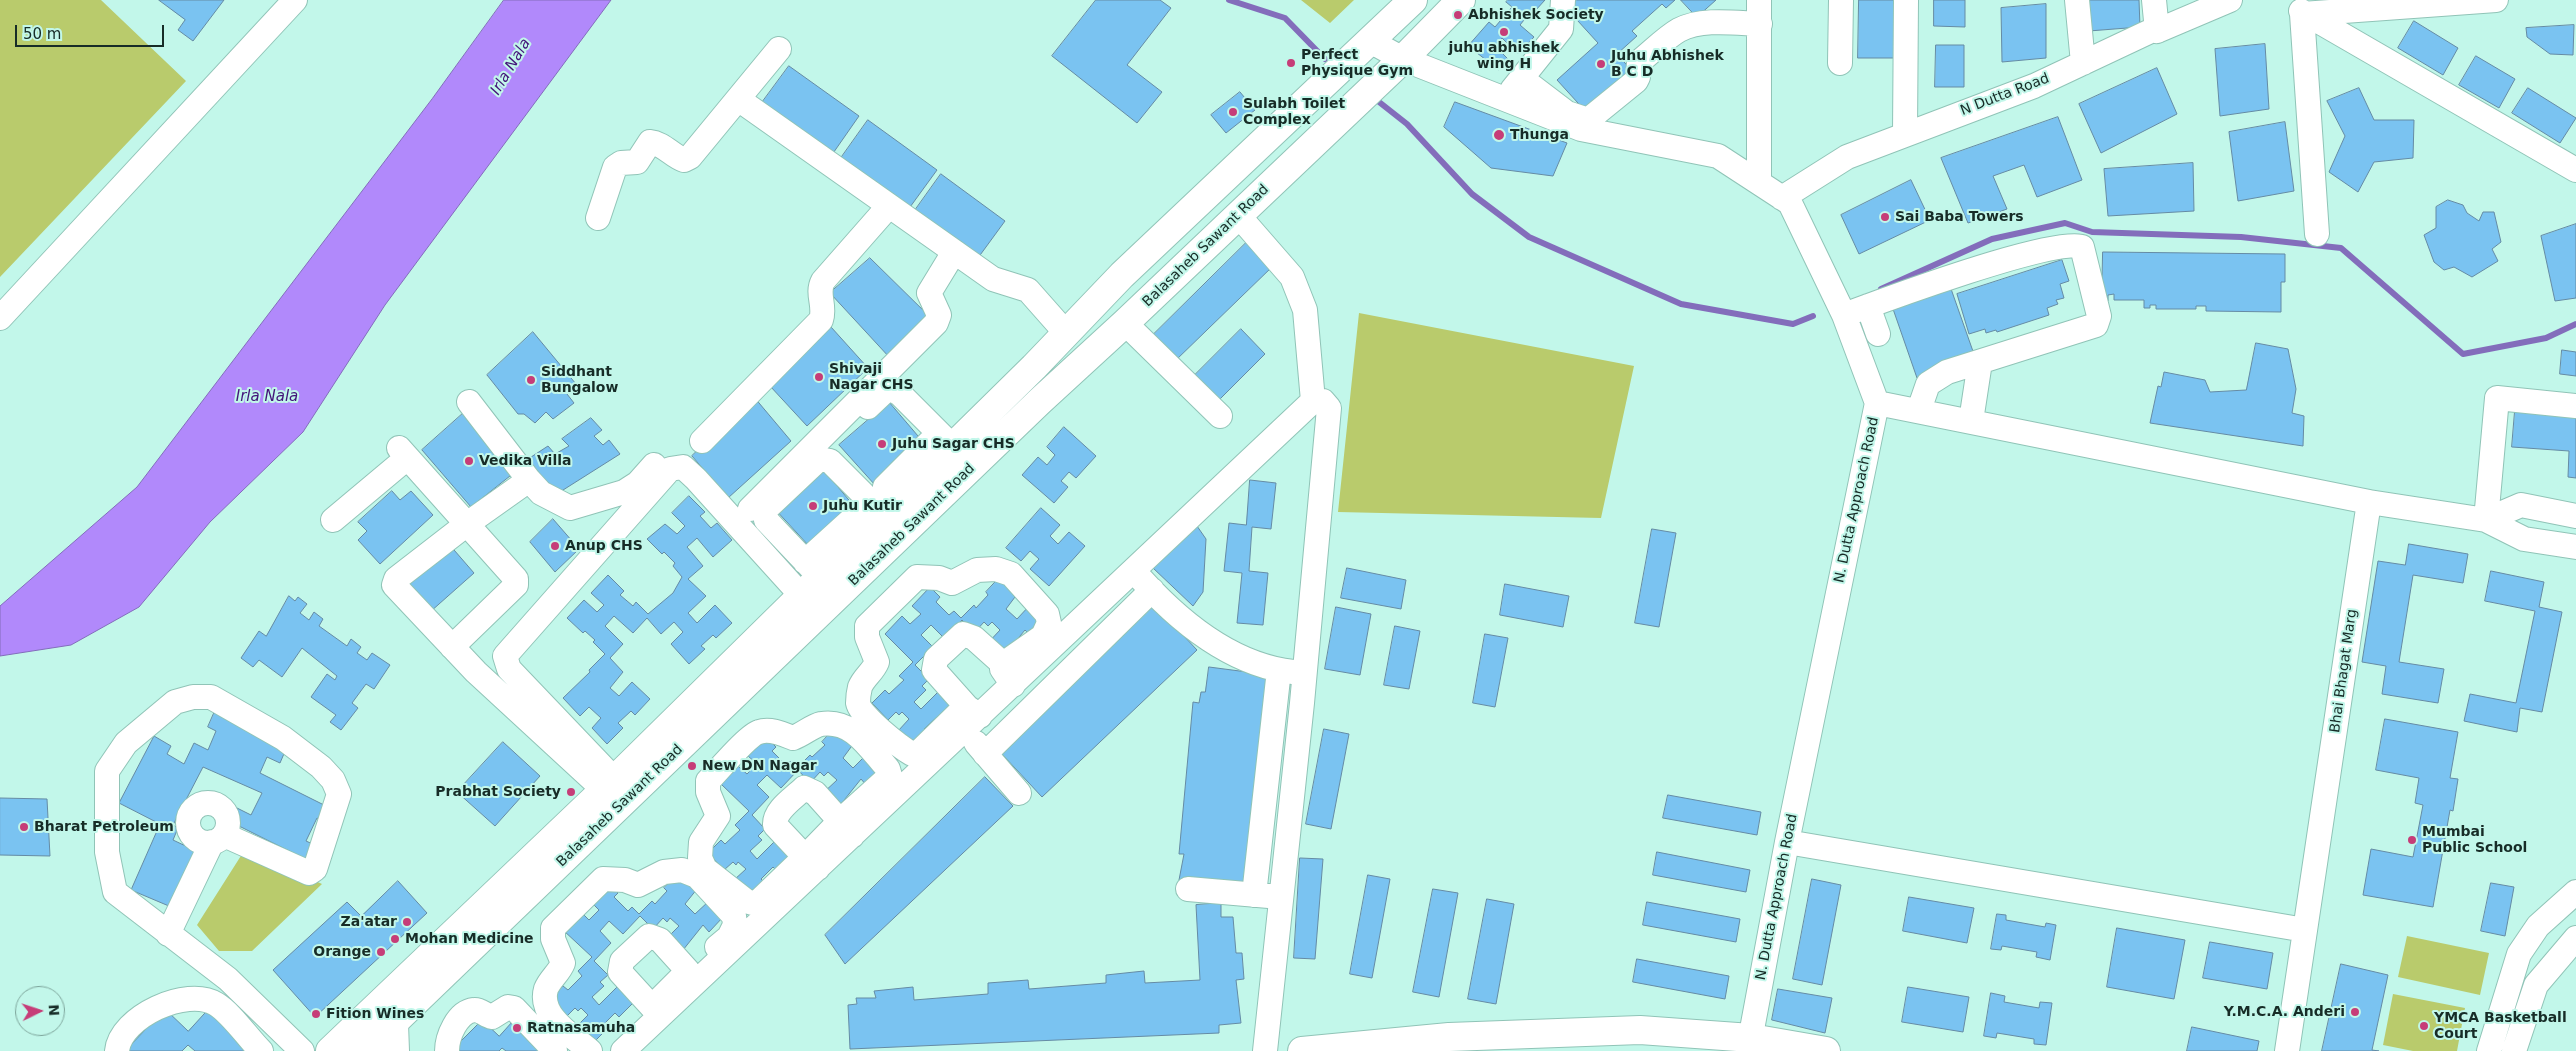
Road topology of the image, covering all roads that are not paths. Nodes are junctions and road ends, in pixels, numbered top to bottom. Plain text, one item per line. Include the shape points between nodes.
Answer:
1 (295, 0) edge
2 (1413, 0) edge
3 (1461, 0) edge
4 (1563, 0) edge
5 (1759, 0) edge
6 (1840, 0) edge
7 (1906, 0) edge
8 (2077, 0) edge
9 (2154, 0) edge
10 (2230, 0) edge
11 (2496, 0) edge
12 (2298, 7) edge
13 (1760, 24) junction
14 (2157, 31) junction
15 (1370, 41) junction
16 (779, 49) dead end
17 (1403, 59) junction
18 (1840, 63) dead end
19 (2082, 63) junction
20 (1521, 78) junction
21 (738, 99) junction
22 (1504, 99) junction
23 (1585, 124) junction
24 (1905, 134) junction
25 (2576, 170) edge
26 (1759, 182) junction
27 (1782, 198) junction
28 (888, 206) junction
29 (1238, 215) junction
30 (598, 218) dead end
31 (2316, 234) dead end
32 (954, 252) junction
33 (1868, 306) junction
34 (1844, 315) junction
35 (0, 318) edge
36 (1125, 323) junction
37 (1066, 334) junction
38 (1878, 334) dead end
39 (1980, 362) junction
40 (1313, 400) junction
41 (468, 402) dead end
42 (1877, 403) junction
43 (2576, 406) edge
44 (1920, 410) junction
45 (1220, 416) dead end
46 (1971, 421) junction
47 (946, 440) junction
48 (702, 441) dead end
49 (833, 442) dead end
50 (654, 466) dead end
51 (529, 480) junction
52 (880, 501) junction
53 (2369, 502) junction
54 (750, 509) dead end
55 (2576, 516) edge
56 (333, 520) dead end
57 (2486, 520) junction
58 (467, 524) junction
59 (2576, 548) edge
60 (1134, 571) junction
61 (809, 578) junction
62 (1152, 590) junction
63 (1092, 610) junction
64 (1111, 630) junction
65 (452, 647) junction
66 (1002, 664) junction
67 (1279, 670) junction
68 (1305, 674) junction
69 (1013, 685) junction
70 (1275, 700) junction
71 (1302, 703) junction
72 (971, 718) junction
73 (985, 754) junction
74 (624, 778) junction
75 (1018, 793) dead end
76 (846, 829) junction
77 (1787, 842) junction
78 (811, 863) junction
79 (1188, 889) dead end
80 (2576, 892) edge
81 (1254, 895) junction
82 (1282, 897) junction
83 (2305, 930) junction
84 (168, 934) junction
85 (2576, 938) edge
86 (692, 976) junction
87 (657, 1011) junction
88 (394, 1024) junction
89 (1592, 1041) edge
90 (1750, 1045) edge
91 (117, 1051) edge
92 (261, 1051) edge
93 (302, 1051) edge
94 (330, 1051) edge
95 (364, 1051) edge
96 (395, 1051) edge
97 (447, 1051) edge
98 (555, 1051) edge
99 (590, 1051) edge
100 (608, 1051) edge
101 (623, 1051) edge
102 (1265, 1051) edge
103 (1302, 1051) edge
104 (1826, 1051) edge
105 (2288, 1051) edge
106 (2489, 1051) edge
107 (2514, 1051) edge

1 - 35 street
2 - 15 main road, Balasaheb Sawant Road
3 - 17 main road, Balasaheb Sawant Road
4 - 20 street via 1561,29
5 - 13 street
6 - 18 street
7 - 24 street
8 - 19 street
9 - 14 street
10 - 14 street, N Dutta Road
11 - 12 street
12 - 25 street
12 - 31 street
13 - 23 street via 1727,22 1679,30 1639,62 1636,81
13 - 26 street
14 - 19 street, N Dutta Road via 2155,29
15 - 17 street, N. Dutta Approach Road
15 - 37 main road, Balasaheb Sawant Road via 1122,275
16 - 21 street
17 - 22 street, N. Dutta Approach Road
17 - 29 main road, Balasaheb Sawant Road
19 - 24 street, N Dutta Road via 2034,86
20 - 22 street
20 - 23 street
21 - 28 street
21 - 30 street via 684,160 650,142 637,162 621,163 615,167
22 - 23 street, N. Dutta Approach Road
23 - 26 street, N. Dutta Approach Road via 1718,156
24 - 27 street, N Dutta Road via 1847,157
26 - 27 street, N. Dutta Approach Road
27 - 34 street, N. Dutta Approach Road via 1790,203
28 - 32 street
28 - 48 street via 823,281 819,288 824,314 821,320
29 - 36 main road, Balasaheb Sawant Road
29 - 40 street via 1292,277 1306,310
32 - 37 street via 993,279 1028,290
32 - 54 street via 929,293 939,315 936,323
33 - 34 street
33 - 38 street
33 - 39 street via 2032,251 2070,244 2082,247 2098,316 2096,325
34 - 42 street, N. Dutta Approach Road
36 - 45 street
36 - 74 main road, Balasaheb Sawant Road
37 - 47 main road, Balasaheb Sawant Road
39 - 44 street via 1947,372 1928,384
39 - 46 street
40 - 60 street
40 - 68 street via 1323,401 1328,408
41 - 51 street
42 - 44 street
42 - 77 street, N. Dutta Approach Road
43 - 57 street via 2497,398
44 - 46 street
46 - 53 street
47 - 49 street via 900,394 887,389
47 - 52 main road, Balasaheb Sawant Road
50 - 51 street via 624,492 570,508 542,493
51 - 58 street
52 - 61 main road, Balasaheb Sawant Road
52 - 61 street via 830,461 819,459 765,513 766,520
53 - 57 street
53 - 83 street, Bhai Bhagat Marg
55 - 57 street via 2521,505
56 - 58 street via 403,453
57 - 59 street via 2524,539
58 - 65 street via 513,574 516,585
58 - 65 street via 396,580 394,585
60 - 62 street
60 - 63 street
61 - 74 main road, Balasaheb Sawant Road
61 - 74 street via 683,467 670,469 505,656 509,669
62 - 64 street
62 - 67 street via 1176,615 1229,652
63 - 64 street
63 - 69 street
64 - 73 street
65 - 74 street via 476,672
66 - 69 street
66 - 72 street via 974,638 963,634 936,659 934,670
66 - 72 street via 1043,636 1049,623 1047,614 1011,574 996,569 977,570 952,583 939,578 917,577 866,626 867,638 877,662 860,687 858,704 864,714 905,750 912,754 919,752
67 - 68 street
67 - 70 street
68 - 71 street
69 - 72 street
70 - 71 street
70 - 81 street
71 - 82 street
72 - 73 street
72 - 76 street
73 - 75 street
74 - 88 main road, Balasaheb Sawant Road
74 - 94 main road, Balasaheb Sawant Road
76 - 78 street
76 - 78 street via 815,793 804,788 777,814 775,825
76 - 78 street via 890,776 888,769 852,728 819,724 793,738 768,731 758,732 708,781 708,792 718,816 701,842 700,858 705,869 746,901 756,904
77 - 83 street
77 - 90 street, N. Dutta Approach Road
78 - 86 street
79 - 81 street
80 - 106 street via 2538,926 2520,954
81 - 82 street
82 - 102 street
83 - 105 street, Bhai Bhagat Marg
84 - 84 street via 115,892 107,852 107,771 126,743 175,702 193,696 211,696 282,738 334,780 339,794 315,869 309,873 218,839
84 - 93 street via 228,978
85 - 107 street via 2536,985
86 - 87 street
86 - 87 street via 660,940 649,936 622,961 620,972
86 - 99 street via 729,937 736,925 734,916 697,876 682,870 664,872 638,885 625,880 603,879 553,928 563,963 546,989 545,1005 550,1016
87 - 100 street
87 - 101 street
88 - 95 main road, Balasaheb Sawant Road
88 - 96 main road
89 - 90 main road via 1640,1030
89 - 103 main road via 1449,1037
90 - 104 main road
91 - 92 street via 118,1042 129,1026 158,1007 176,1000 203,999 216,1004
97 - 98 street via 449,1034 465,1014 473,1010 492,1017 508,1007 514,1008

